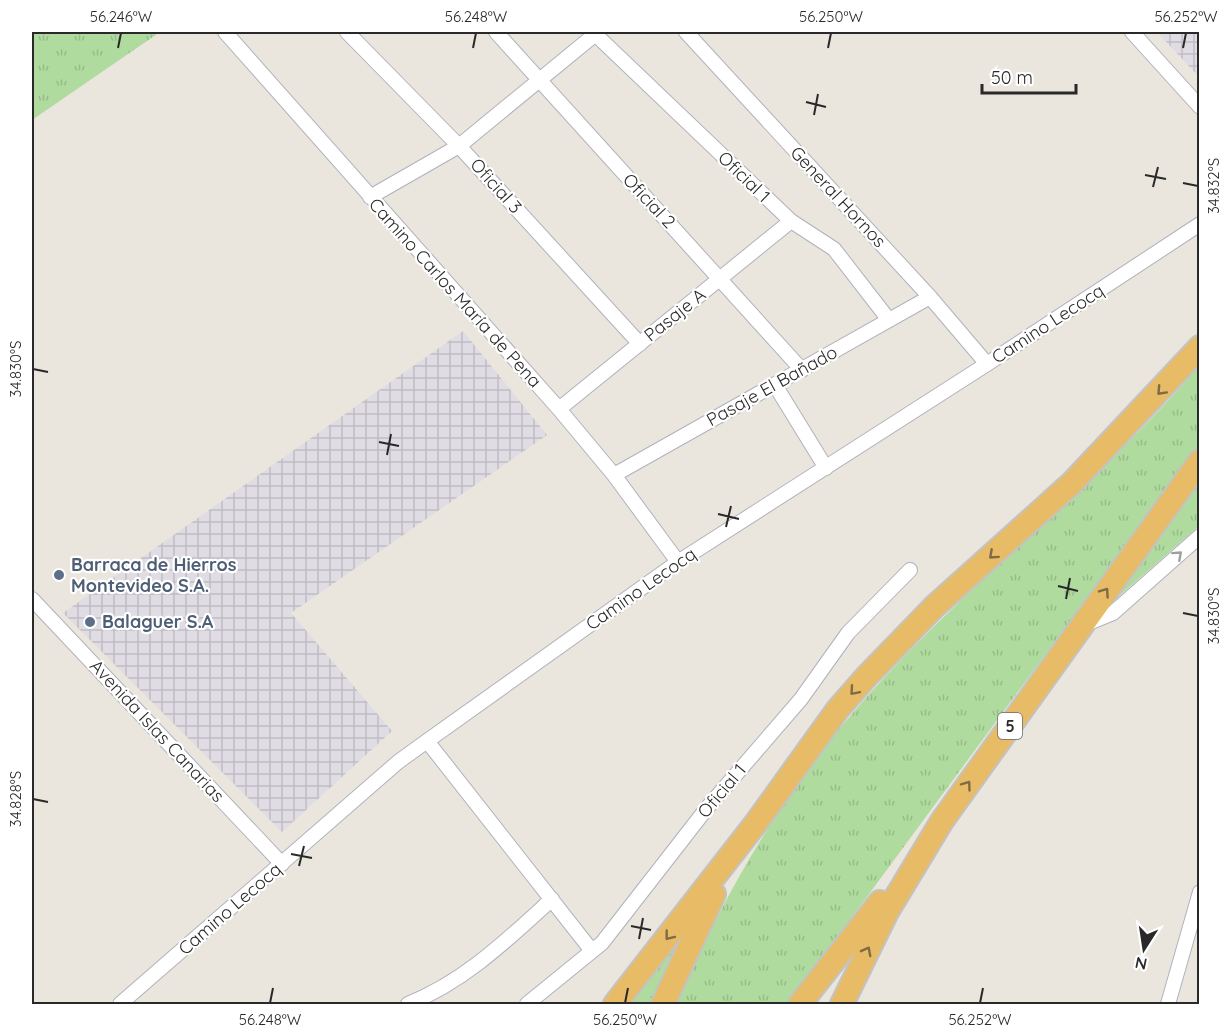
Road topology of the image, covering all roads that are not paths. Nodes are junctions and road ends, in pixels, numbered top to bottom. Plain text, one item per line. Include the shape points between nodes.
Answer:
1 (225, 32) edge
2 (347, 32) edge
3 (496, 32) edge
4 (686, 32) edge
5 (1132, 32) edge
6 (596, 33) edge
7 (539, 82) junction
8 (1200, 107) edge
9 (459, 146) junction
10 (370, 198) junction
11 (791, 221) junction
12 (1200, 224) edge
13 (720, 279) junction
14 (930, 297) junction
15 (889, 320) junction
16 (640, 344) junction
17 (1200, 347) edge
18 (987, 364) junction
19 (802, 370) junction
20 (775, 385) junction
21 (559, 409) junction
22 (1200, 461) edge
23 (826, 468) junction
24 (614, 475) junction
25 (1200, 536) edge
26 (678, 562) junction
27 (910, 570) dead end
28 (32, 599) edge
29 (1081, 626) junction
30 (427, 741) junction
31 (942, 820) junction
32 (756, 823) junction
33 (282, 864) junction
34 (1200, 892) edge
35 (552, 900) junction
36 (592, 951) junction
37 (120, 1005) edge
38 (408, 1005) edge
39 (527, 1005) edge
40 (615, 1005) edge
41 (663, 1005) edge
42 (800, 1005) edge
43 (842, 1005) edge
44 (1168, 1005) edge

1 - 10 street, Camino Carlos María de Pena
2 - 9 street, Oficial 3
3 - 7 street, Oficial 2
4 - 14 street, General Hornos
5 - 8 street
6 - 7 street
6 - 11 street, Oficial 1
7 - 9 street
7 - 13 street, Oficial 2
9 - 10 street
9 - 16 street, Oficial 3
10 - 21 street, Camino Carlos María de Pena
11 - 13 street, Pasaje A
11 - 15 street, Oficial 1 via 834,249
12 - 18 street, Camino Lecocq
13 - 16 street, Pasaje A
13 - 19 street, Oficial 2
14 - 15 street, Pasaje El Bañado
14 - 18 street, General Hornos
15 - 19 street, Pasaje El Bañado
16 - 21 street, Pasaje A
17 -> 32 highway via 1072,483 896,644 838,709
18 - 23 street, Camino Lecocq
19 - 20 street, Pasaje El Bañado
20 - 23 street
20 - 24 street, Pasaje El Bañado
21 - 24 street, Camino Carlos María de Pena
29 -> 22 highway, 5
23 - 26 street, Camino Lecocq
24 - 26 street, Camino Carlos María de Pena
29 -> 25 street via 1113,612
26 - 30 street, Camino Lecocq
27 - 36 street, Oficial 1 via 848,633 801,699
28 - 33 street, Avenida Islas Canarias
31 -> 29 highway, 5
30 - 33 street, Camino Lecocq
30 - 35 street
31 - 42 highway
43 -> 31 highway, 5 via 887,912
32 -> 40 highway
32 - 41 highway via 719,881
33 - 37 street, Camino Lecocq
34 - 44 street
35 - 36 street
35 - 38 street via 505,944 463,975
36 - 39 street, Oficial 1

